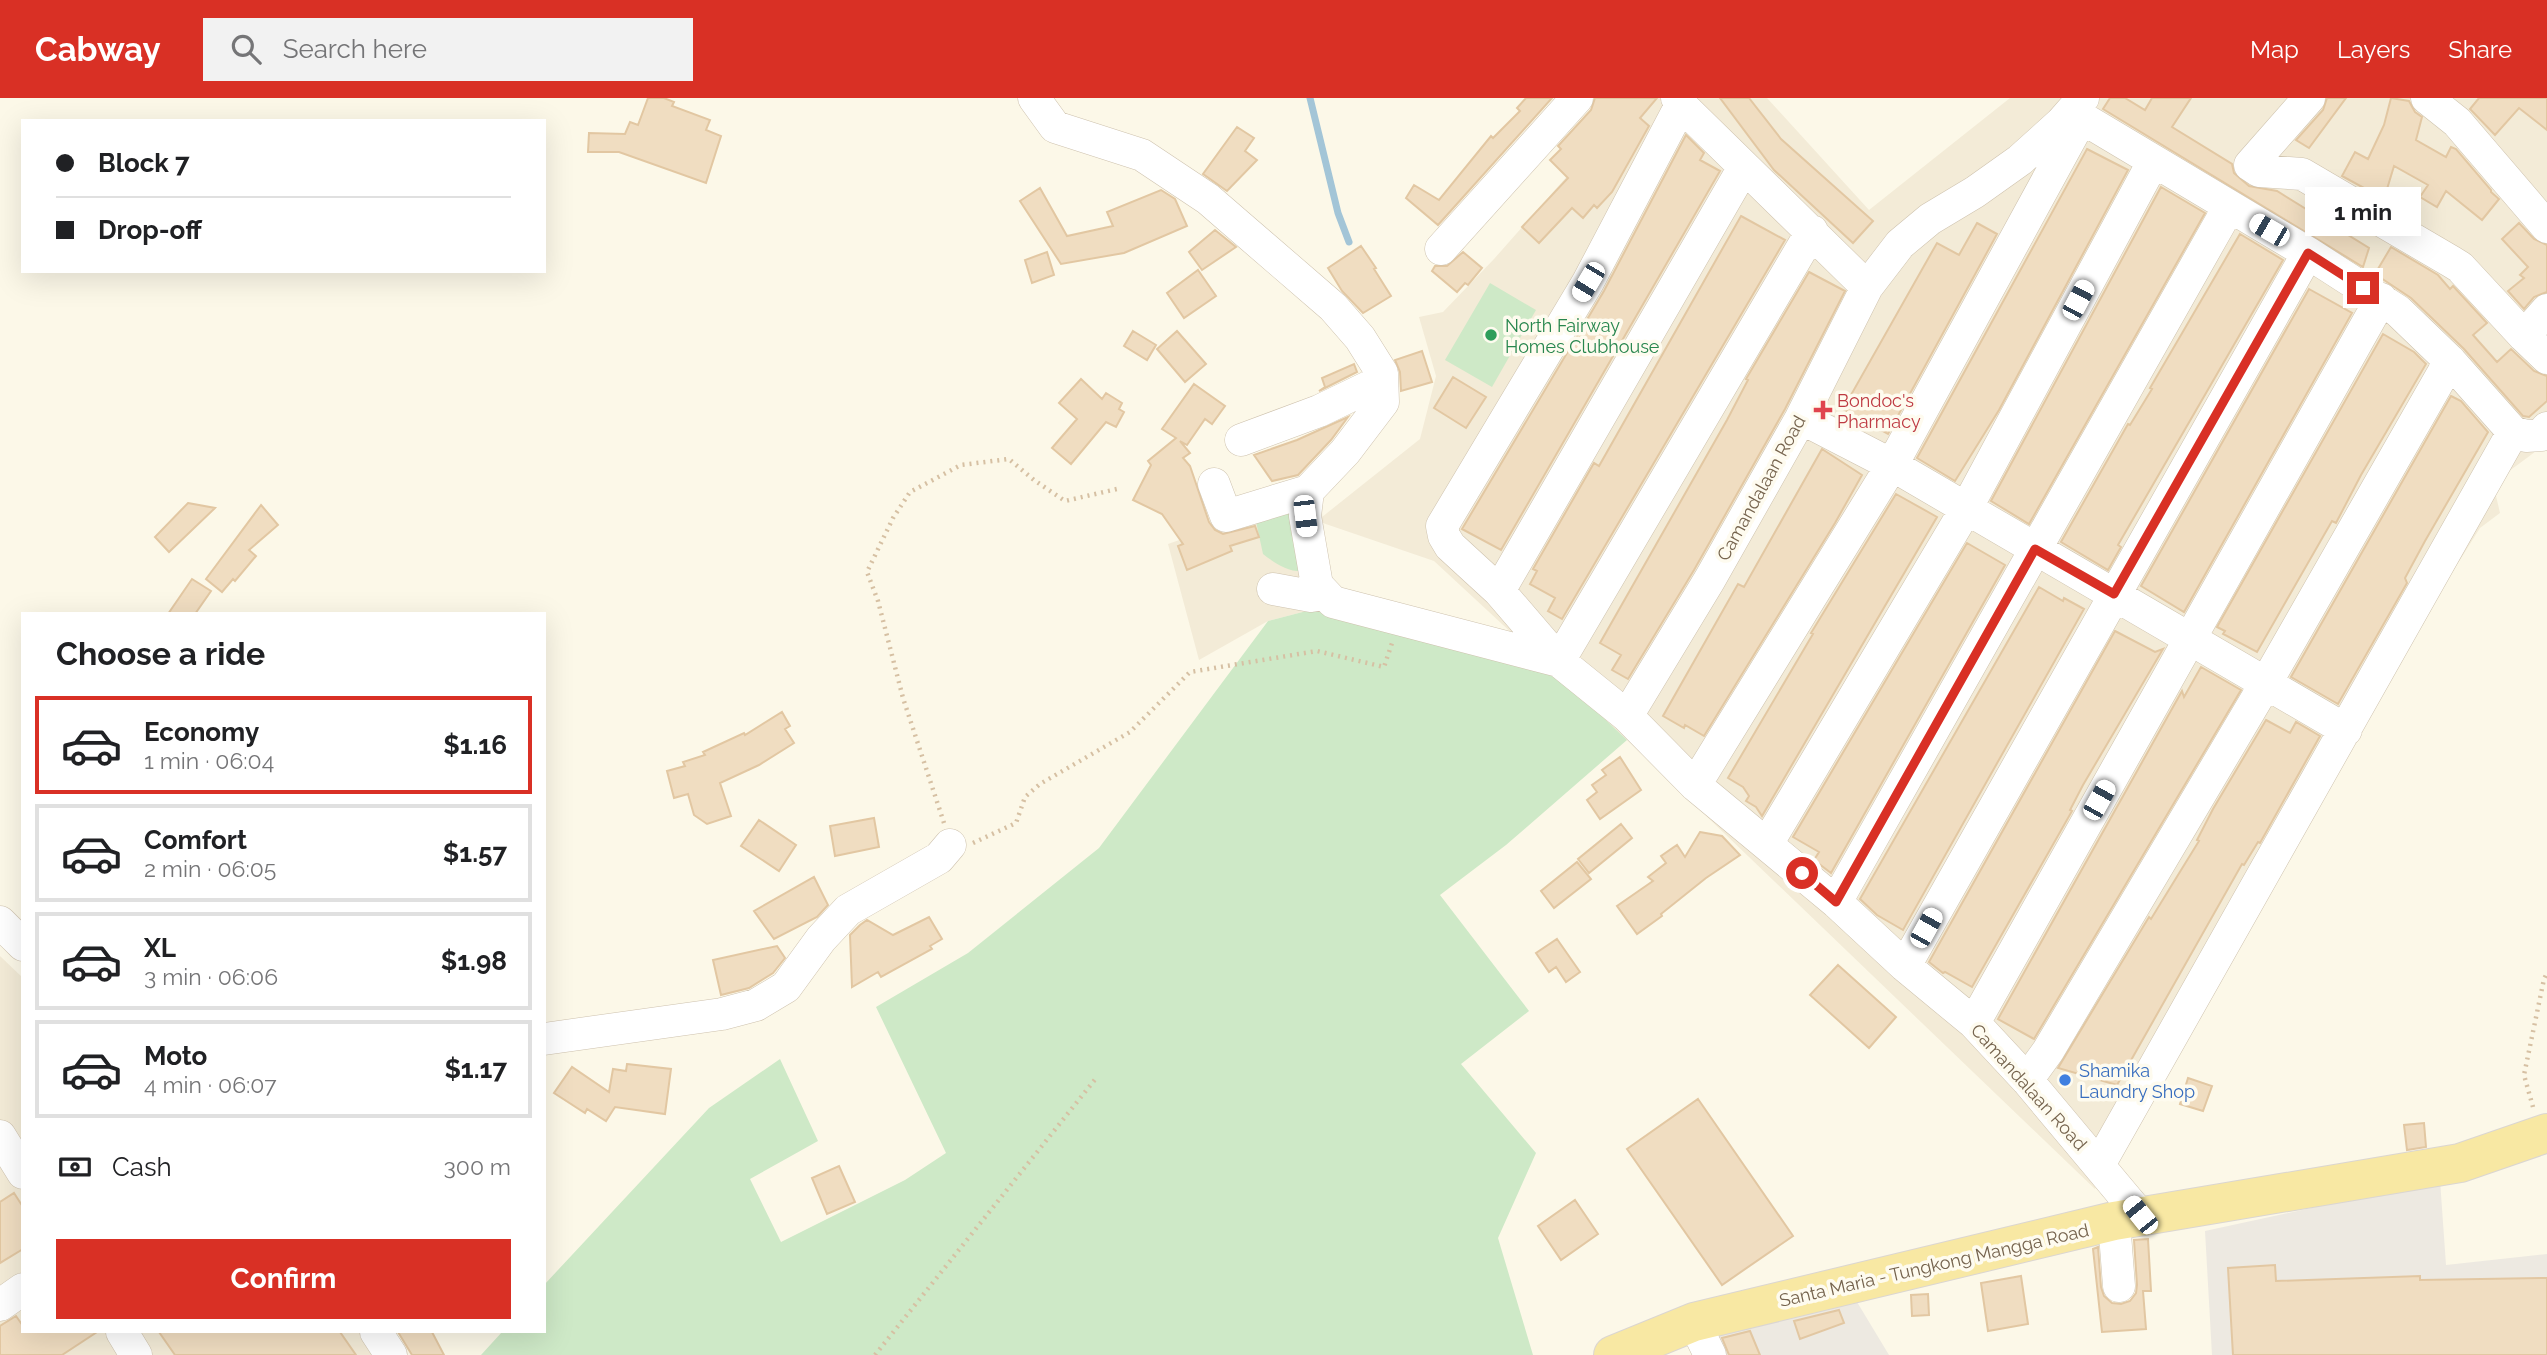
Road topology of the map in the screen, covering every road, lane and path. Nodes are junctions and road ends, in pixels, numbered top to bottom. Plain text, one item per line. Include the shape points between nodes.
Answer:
1 (1034, 98) edge
2 (1577, 98) edge
3 (2309, 98) edge
4 (2427, 98) edge
5 (1679, 102) edge
6 (2079, 110) edge
7 (2153, 162) junction
8 (1744, 167) junction
9 (2229, 207) junction
10 (2547, 227) edge
11 (1812, 231) junction
12 (1441, 249) dead end
13 (2308, 253) junction
14 (1867, 286) junction
15 (2381, 299) junction
16 (2547, 310) edge
17 (2524, 336) junction
18 (2547, 358) edge
19 (2450, 361) junction
20 (1381, 381) junction
21 (1801, 418) junction
22 (2547, 428) edge
23 (2513, 432) junction
24 (1241, 440) dead end
25 (1892, 465) junction
26 (1214, 484) dead end
27 (1116, 489) dead end
28 (1308, 491) junction
29 (1966, 509) junction
30 (2035, 549) junction
31 (1273, 589) dead end
32 (1499, 591) junction
33 (1324, 594) junction
34 (2114, 594) junction
35 (1401, 620) junction
36 (2189, 638) junction
37 (1559, 662) junction
38 (2266, 683) junction
39 (1627, 716) junction
40 (2346, 730) junction
41 (1695, 785) junction
42 (1767, 844) junction
43 (950, 845) junction
44 (1836, 902) junction
45 (0, 922) edge
46 (21, 943) edge
47 (1905, 966) junction
48 (2547, 973) edge
49 (1974, 1023) junction
50 (546, 1039) edge
51 (1097, 1077) dead end
52 (2028, 1080) junction
53 (2544, 1134) edge
54 (0, 1136) edge
55 (2099, 1166) junction
56 (21, 1170) edge
57 (2127, 1218) junction
58 (2119, 1286) dead end
59 (21, 1290) edge
60 (0, 1305) edge
61 (123, 1333) edge
62 (377, 1333) edge
63 (1702, 1339) edge
64 (136, 1355) edge
65 (391, 1355) edge
66 (875, 1355) edge
67 (1613, 1355) edge

1 - 20 street via 1055,127 1142,155 1208,198 1333,307 1360,338 1382,373
2 - 12 street
3 - 17 street via 2250,165 2259,172 2302,174 2452,262
4 - 10 street via 2457,122
5 - 8 street
5 - 32 street via 1588,282 1442,526 1450,546
6 - 7 street
6 - 14 street, Camandalaan Road via 2020,160 1930,219 1900,244
6 - 25 street
7 - 9 street
7 - 29 street
8 - 11 street
8 - 32 street
9 - 13 street
9 - 30 street
11 - 14 street
11 - 37 street
13 - 15 street
13 - 34 street
14 - 21 street, Camandalaan Road
15 - 19 street
15 - 36 street
16 - 17 street
17 - 18 street
19 - 23 street
19 - 38 street
20 - 24 street via 1320,411
20 - 28 street via 1382,402 1345,452
21 - 25 street
21 - 39 street, Camandalaan Road
22 - 23 street via 2541,435
23 - 40 street
25 - 29 street
25 - 41 street
26 - 28 street via 1226,516
27 - 43 path via 1065,500 1009,459 961,466 909,492 867,572
28 - 33 street via 1309,546 1317,585
29 - 30 street
29 - 42 street
30 - 34 street
30 - 44 street
31 - 33 street
32 - 37 street
33 - 35 street via 1333,602
34 - 36 street
34 - 47 street
35 - 37 street
35 - 43 path via 1384,667 1317,651 1189,672 1130,732 1025,797 1016,823 963,848
36 - 38 street
36 - 49 street
37 - 39 street, Camandalaan Road
38 - 40 street
38 - 52 street
39 - 41 street, Camandalaan Road
40 - 55 street
41 - 42 street, Camandalaan Road
42 - 44 street, Camandalaan Road
43 - 50 street via 939,858 848,910 786,987 756,1005
44 - 47 street, Camandalaan Road
45 - 46 street
47 - 49 street, Camandalaan Road
48 - 53 path via 2524,1075
49 - 52 street, Camandalaan Road
51 - 66 path
52 - 55 street, Camandalaan Road
53 - 57 main road, Santa Maria - Tungkong Mangga Road via 2460,1163
54 - 56 street
55 - 57 street, Camandalaan Road
57 - 58 street
57 - 63 main road, Santa Maria - Tungkong Mangga Road
59 - 60 street
61 - 64 street
62 - 65 street
63 - 67 main road, Santa Maria - Tungkong Mangga Road

